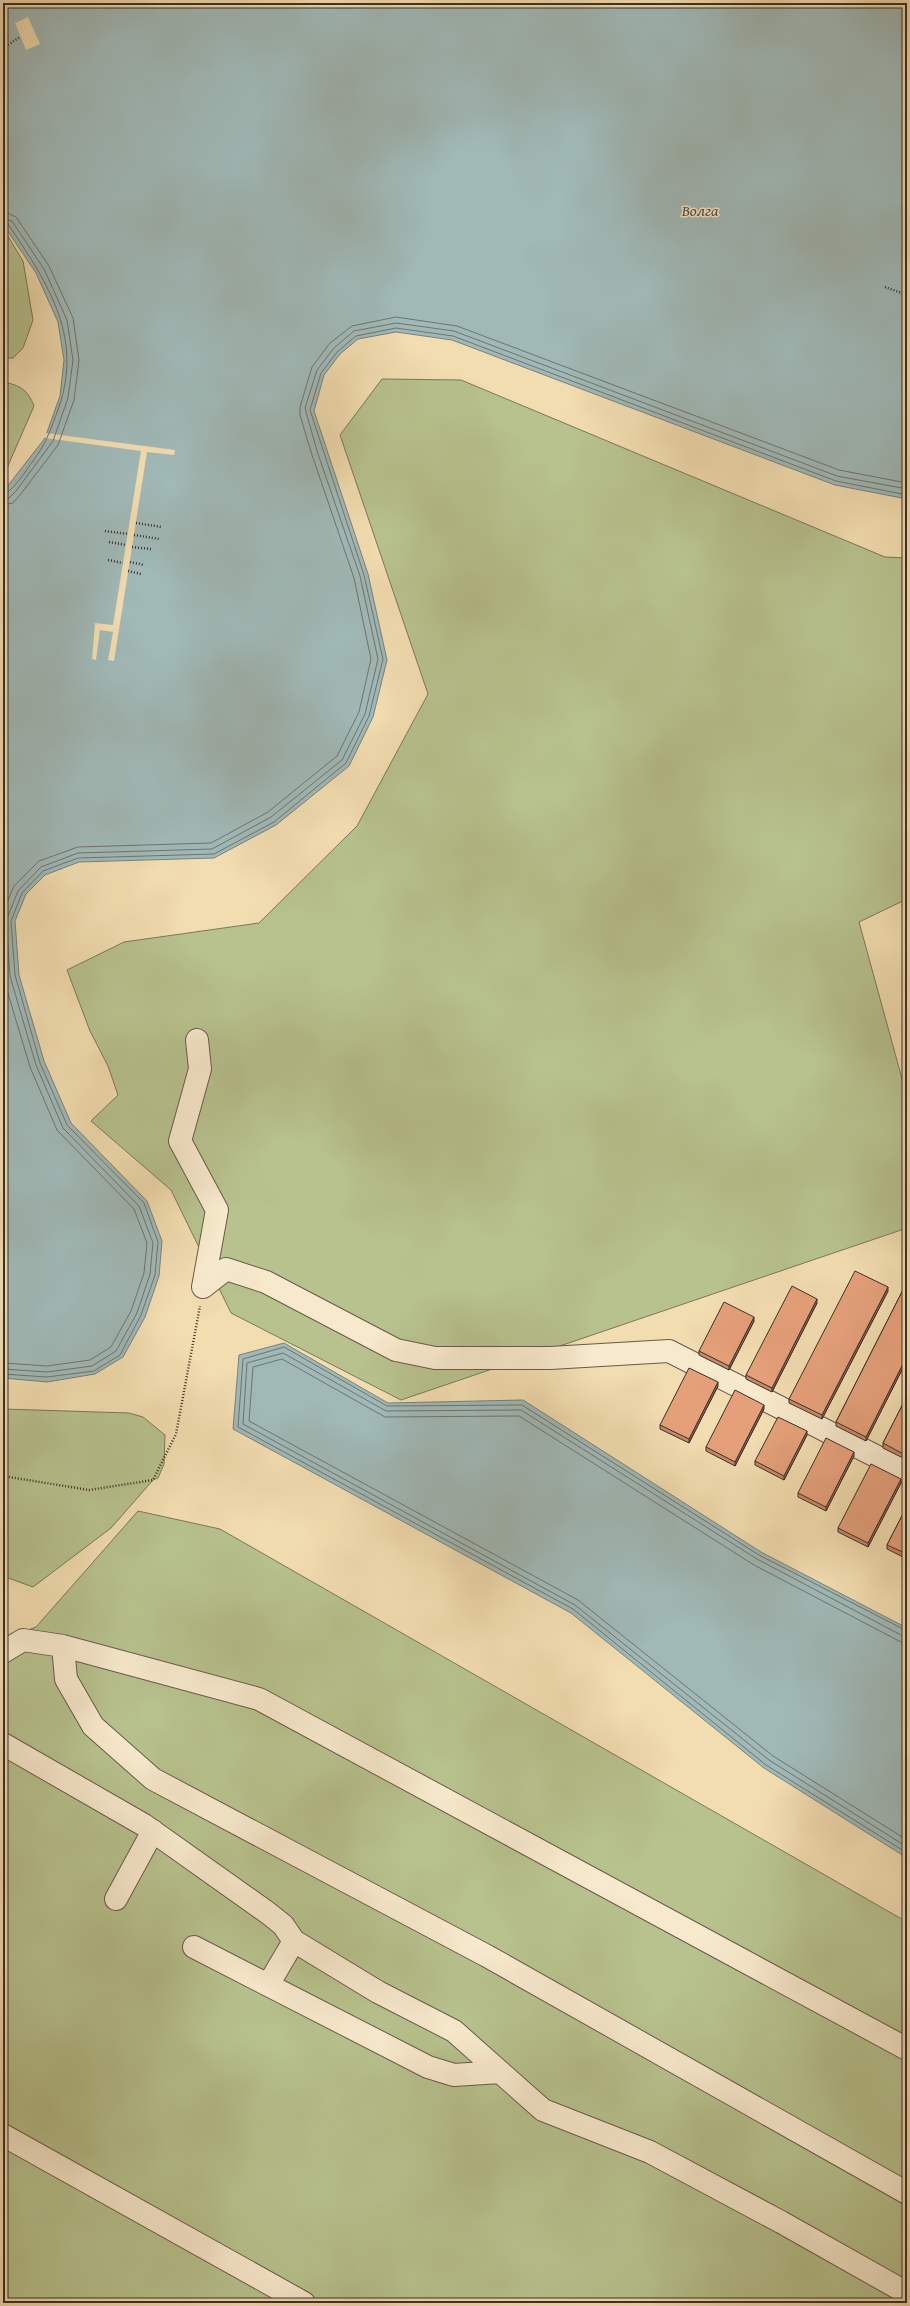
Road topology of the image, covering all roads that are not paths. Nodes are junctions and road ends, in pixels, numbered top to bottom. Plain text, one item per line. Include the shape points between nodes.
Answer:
1 (197, 1040) dead end
2 (907, 1472) edge
3 (63, 1646) junction
4 (3, 1652) edge
5 (3, 1744) edge
6 (153, 1831) junction
7 (116, 1899) dead end
8 (294, 1941) junction
9 (194, 1948) dead end
10 (268, 1985) junction
11 (907, 2049) edge
12 (500, 2072) junction
13 (3, 2135) edge
14 (907, 2193) edge
15 (907, 2293) edge
16 (304, 2303) edge

1 - 2 street via 200,1069 180,1141 217,1210 203,1287 226,1269 266,1282 396,1350 435,1358 550,1358 669,1351
3 - 4 street via 23,1640
3 - 11 street via 259,1699
3 - 14 street via 66,1679 93,1726 153,1779 487,1956
5 - 6 street
6 - 7 street
6 - 8 street via 268,1913 283,1925
8 - 10 street
8 - 12 street via 378,1992 454,2031
9 - 10 street
10 - 12 street via 428,2067 454,2075
12 - 15 street via 543,2110 650,2152 782,2222
13 - 16 street

